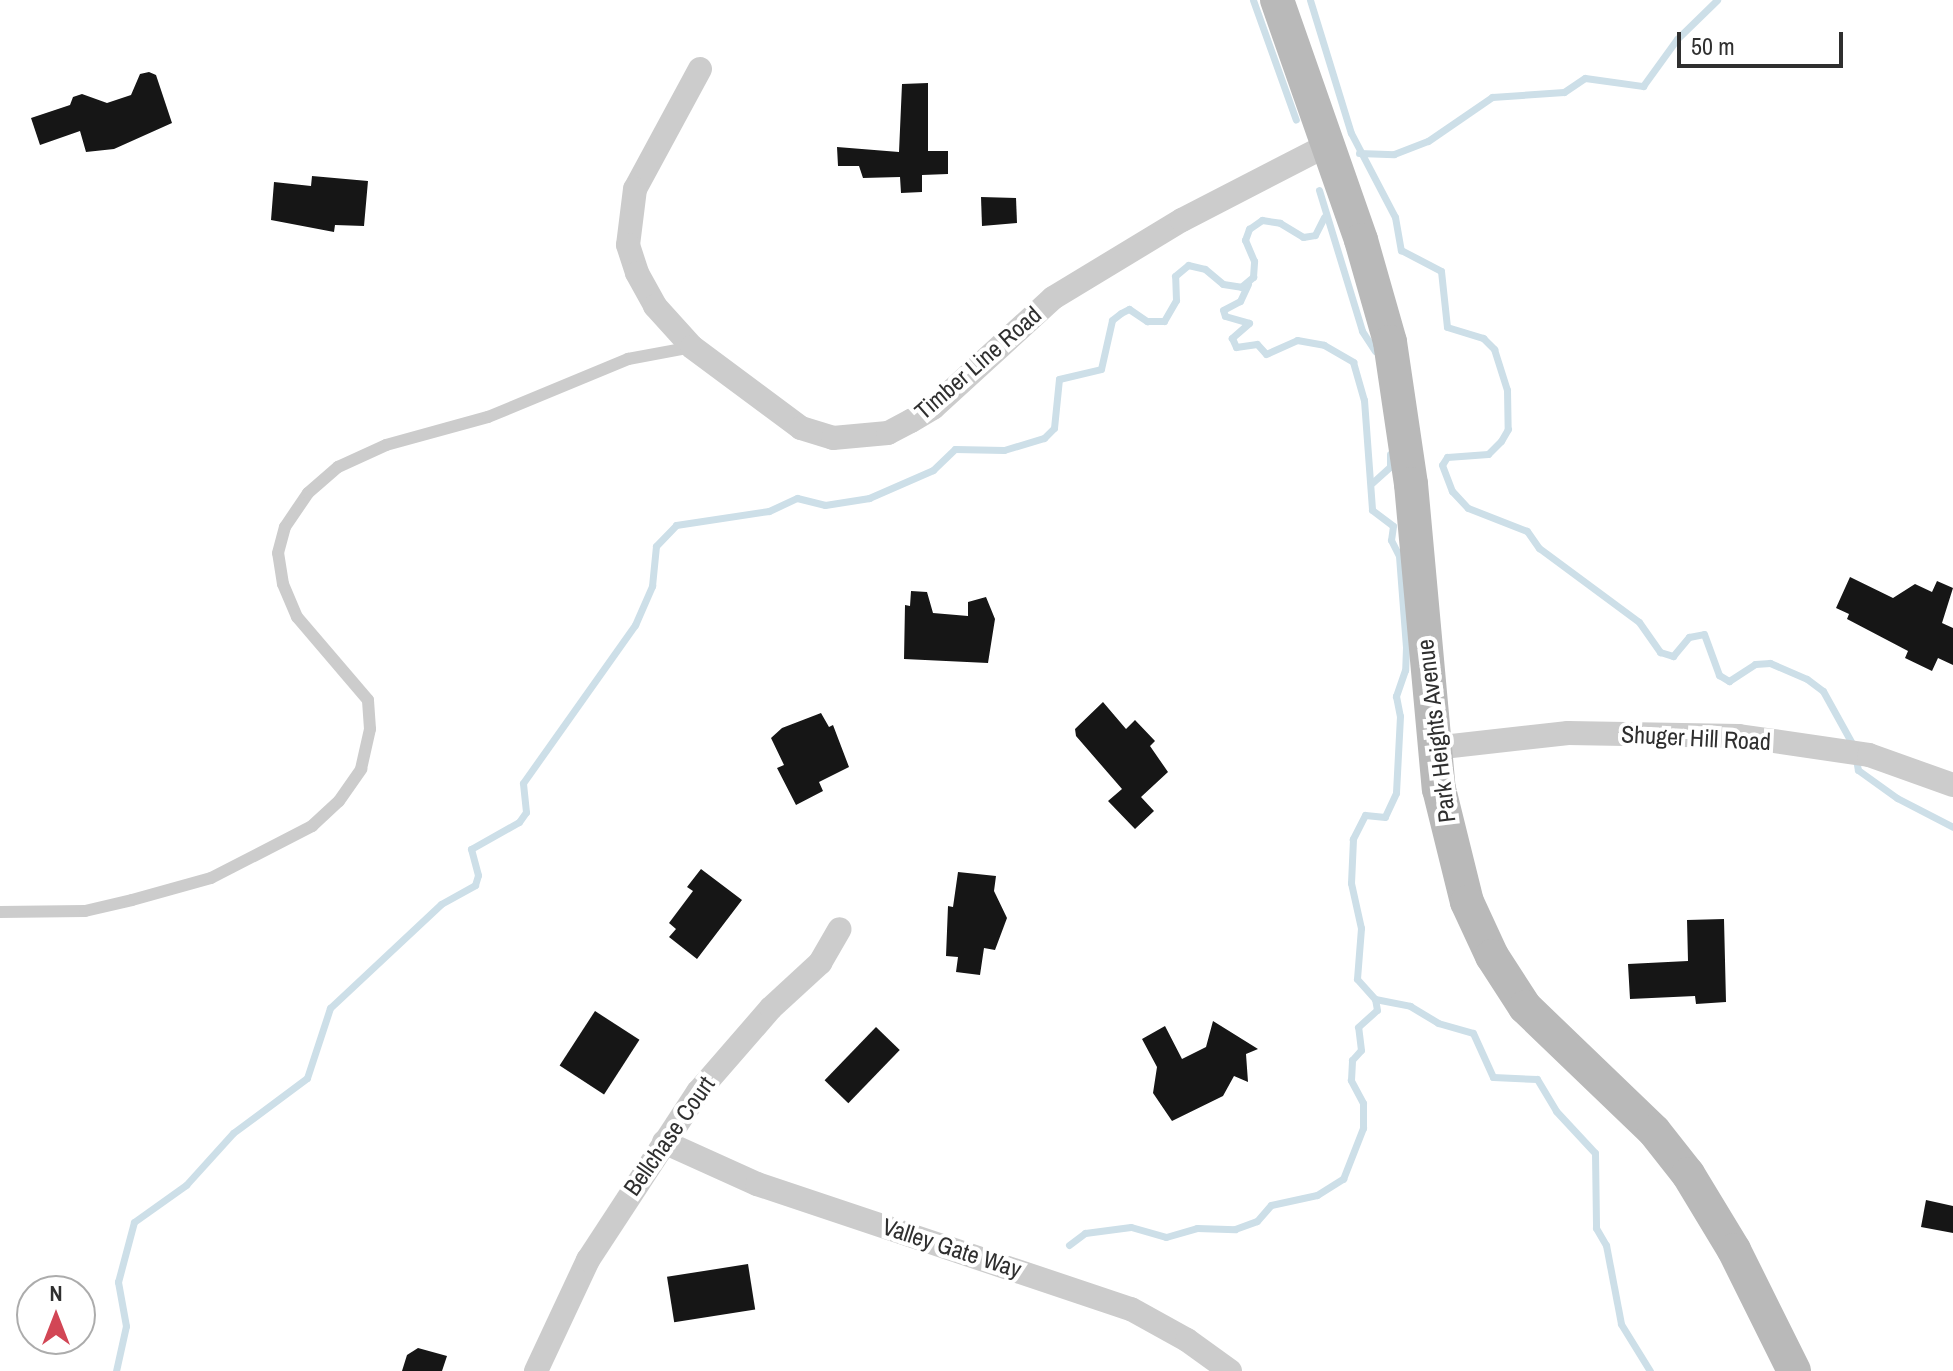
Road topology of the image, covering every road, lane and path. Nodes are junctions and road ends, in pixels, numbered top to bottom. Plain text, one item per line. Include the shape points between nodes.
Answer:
1 (1277, 0) edge
2 (700, 69) dead end
3 (1329, 144) junction
4 (692, 347) junction
5 (1434, 748) junction
6 (1953, 785) edge
7 (0, 912) edge
8 (840, 929) dead end
9 (664, 1142) junction
10 (536, 1371) edge
11 (1230, 1371) edge
12 (1794, 1371) edge

1 - 3 main road, Park Heights Avenue
2 - 4 street, Timber Line Road via 635,189 628,218 628,245 637,273 655,306
3 - 4 street, Timber Line Road via 1073,284 933,408 888,433 833,438 801,428
3 - 5 main road, Park Heights Avenue via 1378,292 1402,400
4 - 7 lane via 628,359 488,417 386,445 338,467 308,493 281,540 283,584 297,617 368,700 370,729 361,769 339,801 312,826 250,862 145,897 85,911
5 - 6 street, Shuger Hill Road via 1568,733 1739,736 1869,755
5 - 12 main road, Park Heights Avenue via 1452,849 1467,902 1492,956 1525,1007 1654,1131 1688,1174 1734,1250
8 - 9 street, Bellchase Court via 820,963 737,1044
9 - 10 street, Bellchase Court via 588,1260
9 - 11 street, Valley Gate Way via 757,1184 1131,1309

